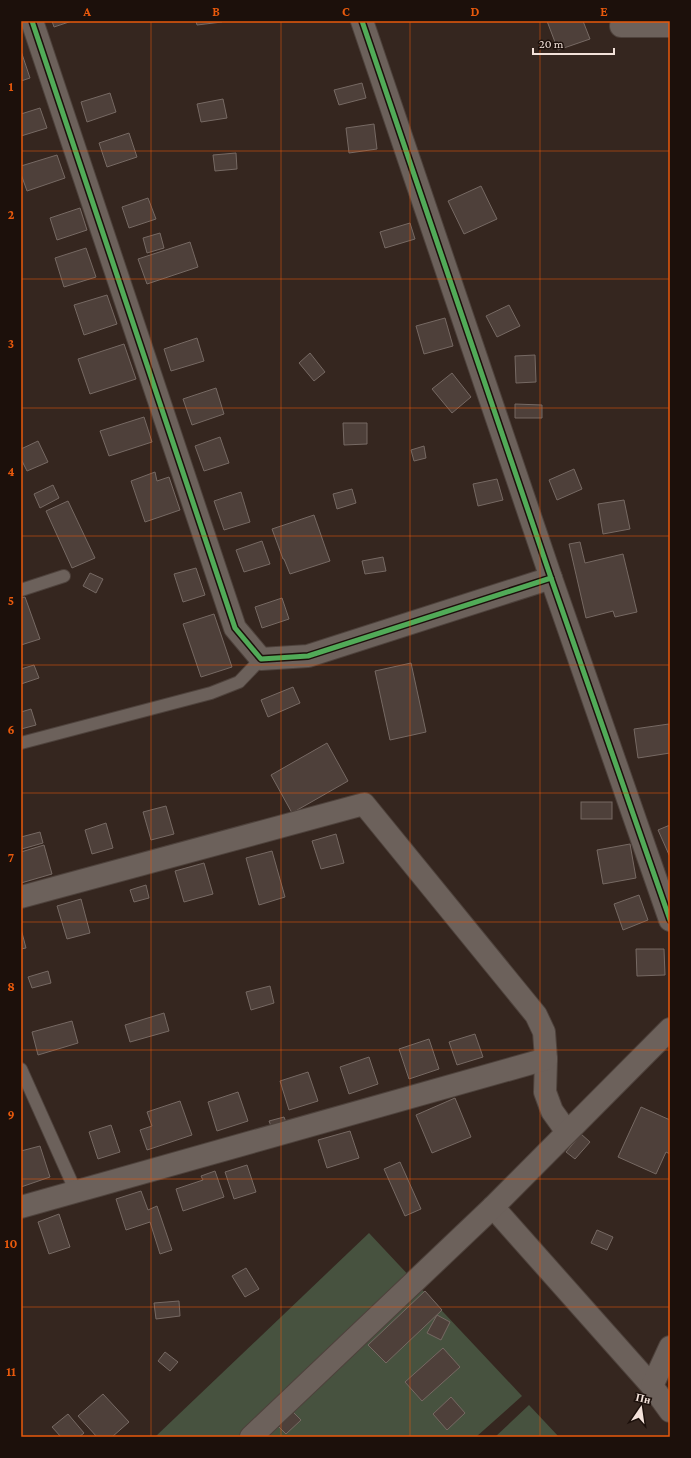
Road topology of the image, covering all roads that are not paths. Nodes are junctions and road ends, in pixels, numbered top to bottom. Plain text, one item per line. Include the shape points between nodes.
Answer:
1 (32, 21) edge
2 (362, 21) edge
3 (621, 26) dead end
4 (669, 30) edge
5 (64, 576) dead end
6 (551, 578) junction
7 (21, 590) edge
8 (261, 659) junction
9 (21, 744) edge
10 (21, 897) edge
11 (670, 920) edge
12 (670, 1029) edge
13 (546, 1059) junction
14 (21, 1069) edge
15 (567, 1132) junction
16 (76, 1192) junction
17 (21, 1207) edge
18 (493, 1207) junction
19 (670, 1347) edge
20 (652, 1386) junction
21 (670, 1411) edge
22 (251, 1437) edge

1 - 8 street via 236,628
2 - 6 street
3 - 4 street
5 - 7 lane
6 - 8 street via 308,656
6 - 11 street
8 - 9 lane via 239,682 212,693
10 - 13 street via 364,804 536,1015 544,1032
12 - 15 street
13 - 15 street via 545,1092 552,1111
13 - 16 street
14 - 16 lane
15 - 18 street
16 - 17 street
18 - 20 street
18 - 22 street
19 - 20 street
20 - 21 street

